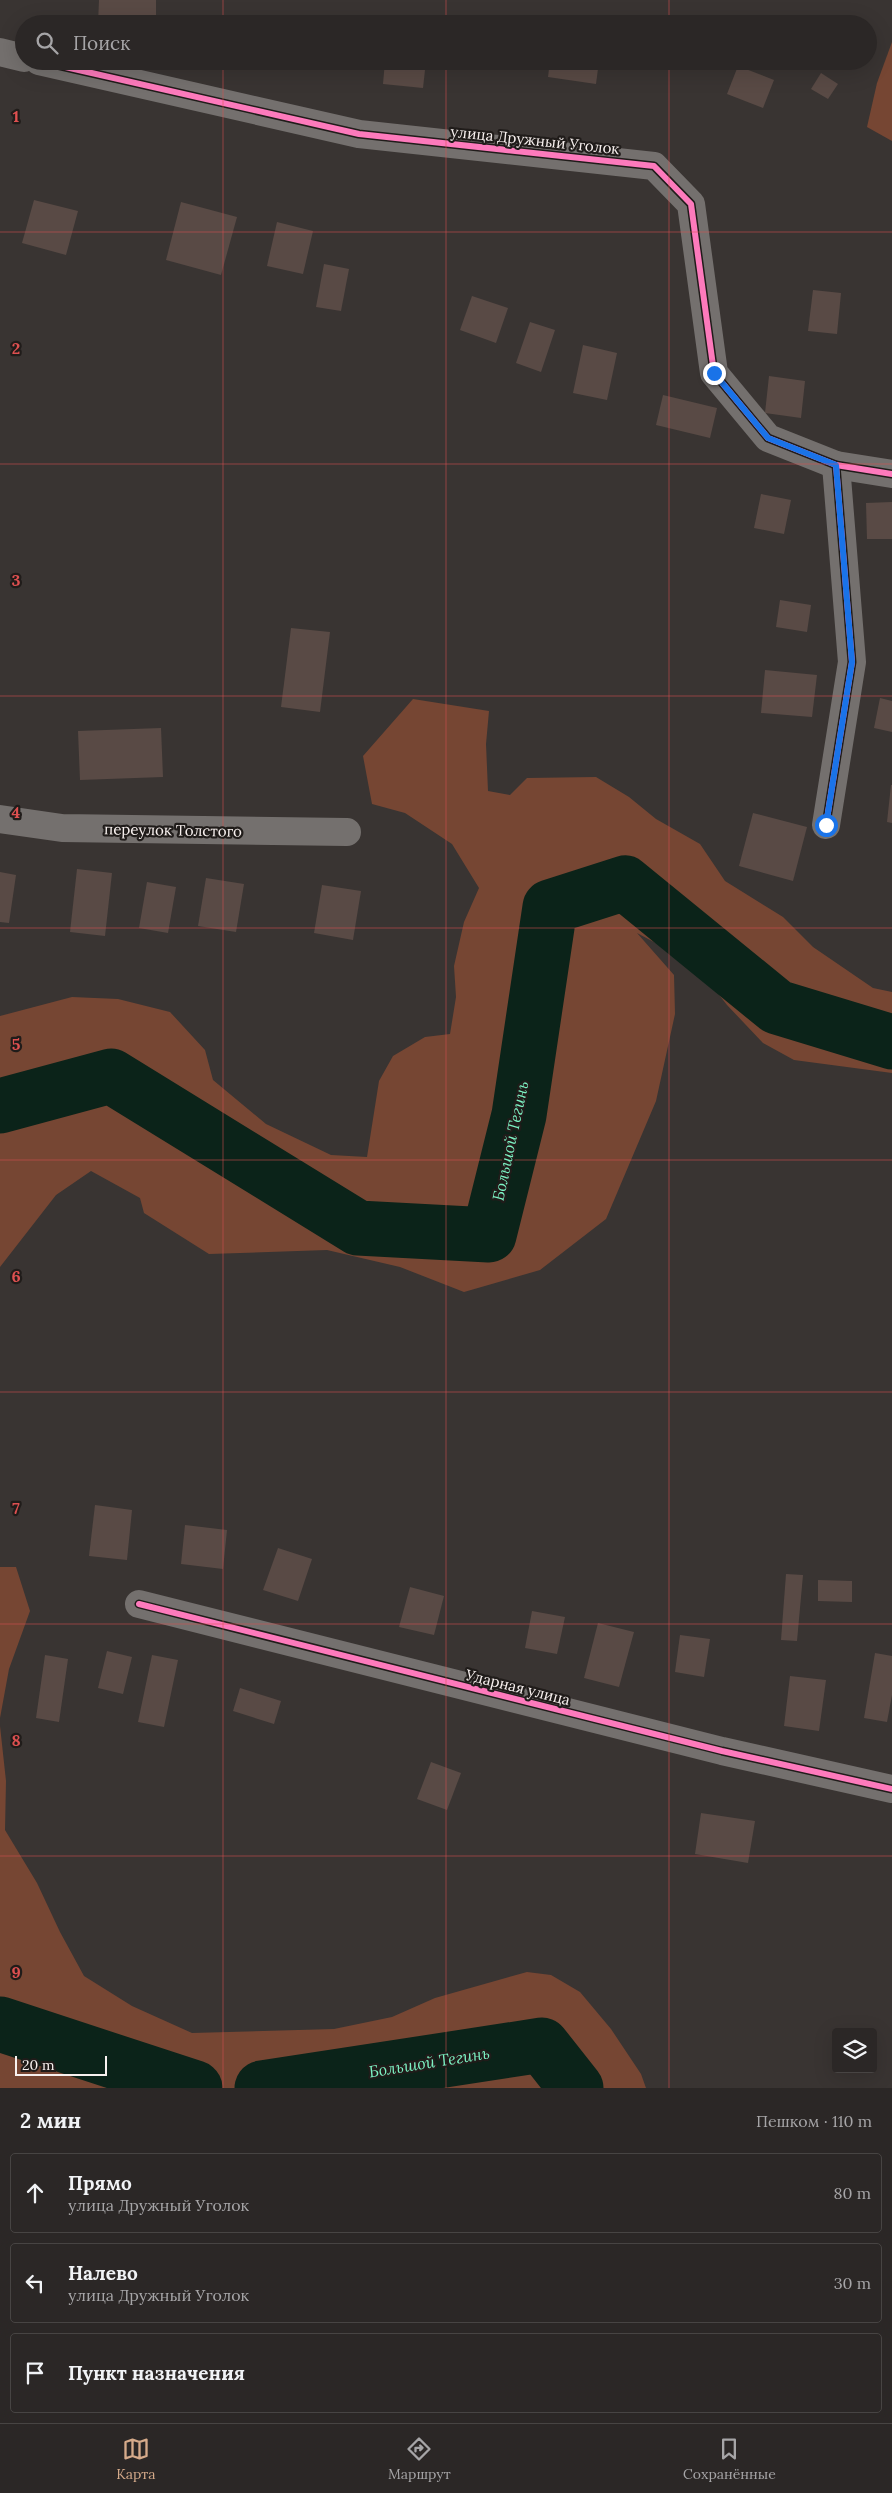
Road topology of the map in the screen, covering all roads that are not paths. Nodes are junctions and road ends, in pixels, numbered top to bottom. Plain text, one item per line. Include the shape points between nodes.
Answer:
1 (0, 52) edge
2 (15, 56) edge
3 (78, 70) edge
4 (836, 465) junction
5 (892, 474) edge
6 (0, 819) edge
7 (826, 825) dead end
8 (347, 832) dead end
9 (140, 1604) dead end
10 (892, 1789) edge

1 - 2 street
3 - 4 street, улица Дружный Уголок via 358,134 654,166 692,204 714,373 768,438
4 - 5 street, улица Дружный Уголок
4 - 7 street via 852,662
6 - 8 street, переулок Толстого via 62,828
9 - 10 street, Ударная улица via 722,1751

